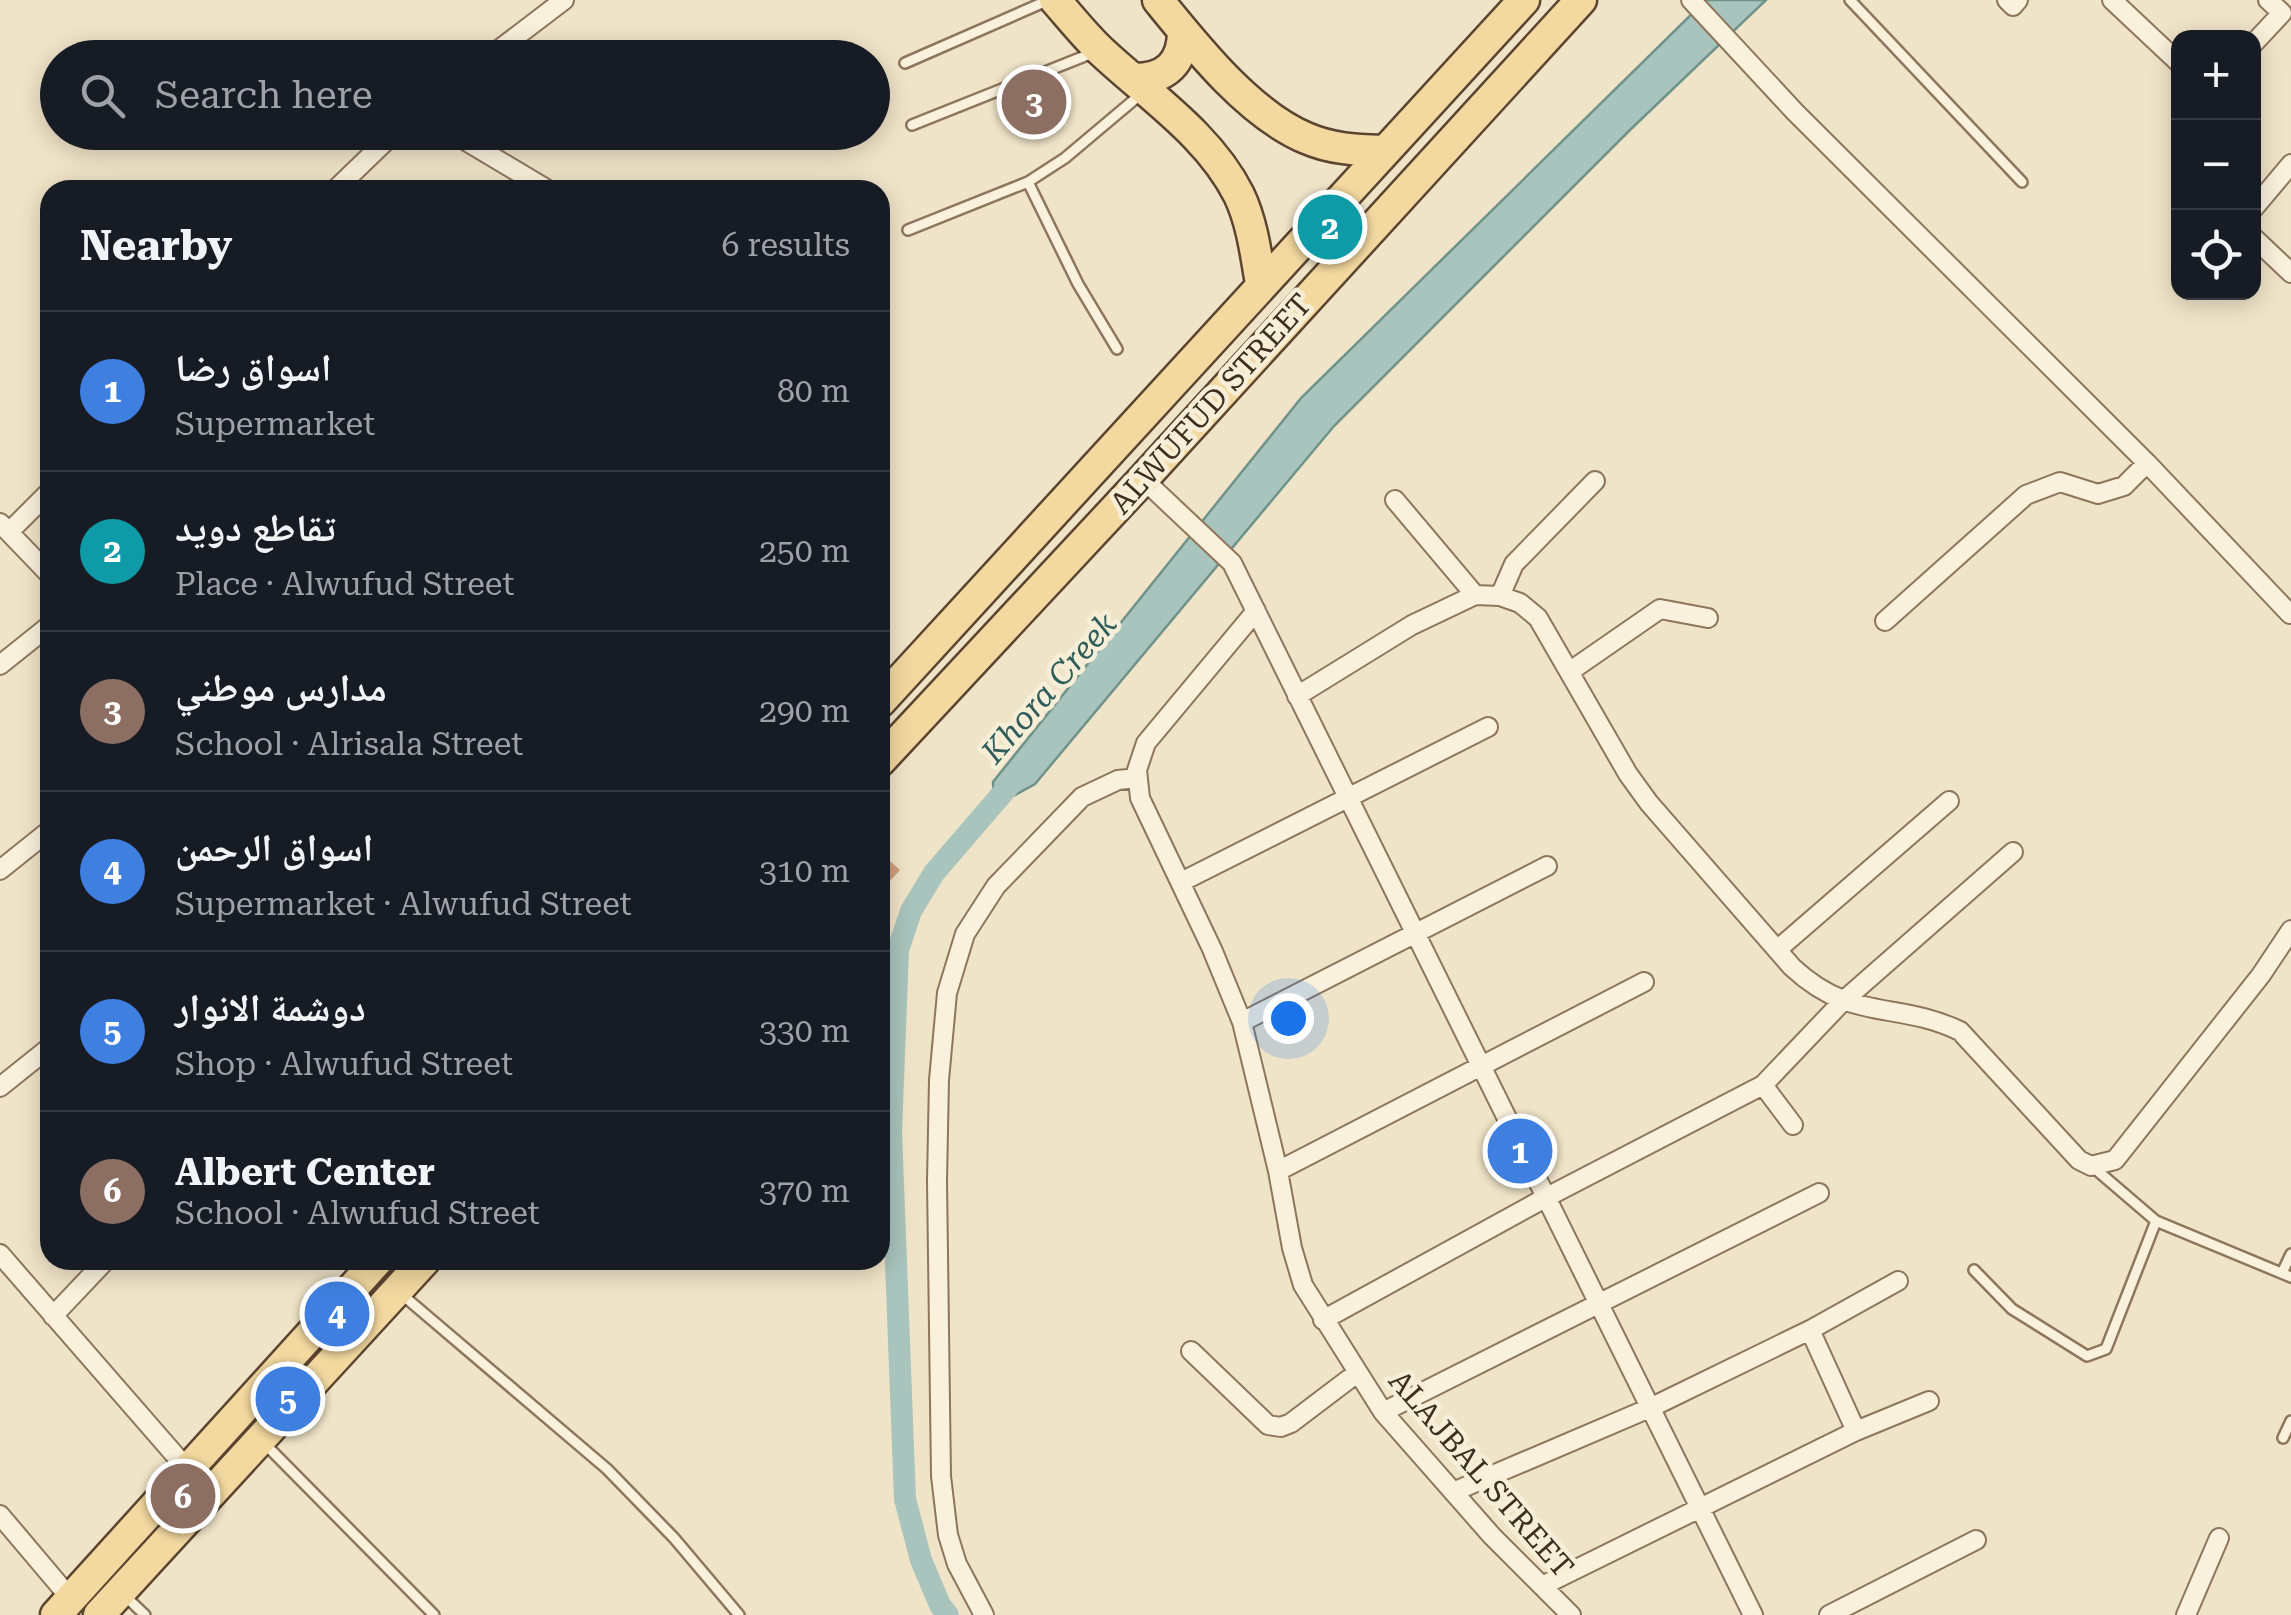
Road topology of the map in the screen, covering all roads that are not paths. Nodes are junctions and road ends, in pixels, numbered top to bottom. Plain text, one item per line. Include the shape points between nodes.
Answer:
1 (564, 0) edge
2 (1052, 0) edge
3 (1158, 0) edge
4 (1524, 0) edge
5 (1581, 0) edge
6 (1691, 0) edge
7 (1850, 0) edge
8 (2007, 0) edge
9 (2018, 0) edge
10 (2112, 0) edge
11 (2268, 0) edge
12 (1183, 31) junction
13 (2261, 36) edge
14 (512, 40) edge
15 (1100, 50) junction
16 (2171, 55) edge
17 (905, 64) dead end
18 (1141, 84) junction
19 (912, 126) dead end
20 (376, 150) edge
21 (481, 150) edge
22 (1383, 152) junction
23 (2291, 164) edge
24 (346, 180) edge
25 (531, 180) edge
26 (1028, 182) junction
27 (2022, 182) dead end
28 (2261, 200) edge
29 (908, 230) dead end
30 (2261, 244) edge
31 (2291, 272) edge
32 (1261, 284) junction
33 (1117, 349) dead end
34 (2146, 463) junction
35 (1143, 479) junction
36 (1595, 481) dead end
37 (40, 499) edge
38 (1395, 500) dead end
39 (4, 528) edge
40 (40, 565) edge
41 (1474, 595) junction
42 (1500, 596) junction
43 (1256, 610) junction
44 (2291, 615) edge
45 (1708, 618) dead end
46 (1886, 621) dead end
47 (40, 632) edge
48 (0, 665) edge
49 (1569, 672) junction
50 (890, 691) edge
51 (1298, 696) junction
52 (1488, 727) dead end
53 (890, 749) edge
54 (1137, 778) junction
55 (1347, 798) junction
56 (1949, 801) dead end
57 (40, 838) edge
58 (2013, 852) dead end
59 (1547, 866) dead end
60 (0, 870) edge
61 (1181, 882) junction
62 (2291, 930) edge
63 (1417, 932) junction
64 (1777, 950) junction
65 (1644, 982) dead end
66 (1842, 1002) junction
67 (1242, 1022) junction
68 (40, 1056) edge
69 (1484, 1068) junction
70 (1763, 1085) junction
71 (0, 1087) edge
72 (1793, 1126) dead end
73 (2091, 1166) junction
74 (1278, 1171) junction
75 (1819, 1192) dead end
76 (1544, 1198) junction
77 (2156, 1221) junction
78 (0, 1254) edge
79 (2291, 1254) edge
80 (97, 1270) edge
81 (369, 1270) edge
82 (416, 1270) edge
83 (1974, 1270) dead end
84 (2286, 1275) edge
85 (1898, 1281) dead end
86 (397, 1290) junction
87 (1600, 1302) junction
88 (53, 1316) junction
89 (1324, 1320) junction
90 (1810, 1330) junction
91 (1191, 1351) dead end
92 (1357, 1373) junction
93 (1929, 1400) dead end
94 (1652, 1408) junction
95 (1383, 1412) junction
96 (2291, 1421) edge
97 (1856, 1431) junction
98 (2283, 1438) dead end
99 (260, 1439) junction
100 (188, 1470) junction
101 (1453, 1492) junction
102 (1699, 1507) junction
103 (0, 1515) edge
104 (2219, 1538) dead end
105 (1976, 1540) dead end
106 (1542, 1586) junction
107 (120, 1592) junction
108 (64, 1607) edge
109 (99, 1615) edge
110 (145, 1615) edge
111 (434, 1615) edge
112 (738, 1615) edge
113 (984, 1615) edge
114 (1571, 1615) edge
115 (1753, 1615) edge
116 (1829, 1615) edge
117 (2186, 1615) edge

1 - 14 street
2 - 15 main road
2 - 17 lane
3 - 12 main road
4 - 22 main road, ALWUFUD STREET
5 - 35 main road, ALWUFUD STREET
6 - 34 street
7 - 27 lane
8 - 9 street via 2013,6
10 - 16 street
11 - 13 street via 2282,13
12 - 18 main road via 1177,62
12 - 22 main road via 1288,130 1331,146
15 - 18 main road
15 - 19 lane
18 - 26 lane via 1065,158
18 - 32 main road via 1228,176 1248,218
20 - 24 street
21 - 25 street
22 - 32 main road, ALWUFUD STREET
23 - 28 street
26 - 29 lane
26 - 33 lane
30 - 31 street
32 - 50 main road, ALWUFUD STREET
34 - 44 street
34 - 46 street via 2124,486 2098,494 2060,482 2026,495
35 - 43 street via 1232,563
35 - 53 main road, ALWUFUD STREET
36 - 42 street via 1514,564
37 - 39 street
38 - 41 street
39 - 40 street
41 - 42 street
41 - 51 street
42 - 49 street via 1538,618
43 - 51 street
43 - 54 street via 1154,732
45 - 49 street via 1660,609
47 - 48 street
49 - 64 street via 1649,803
51 - 55 street
52 - 55 street
54 - 61 street, ALAJBAL STREET
54 - 113 street via 1082,797 996,886 965,934 947,994 936,1181 941,1476 948,1535
55 - 61 street
55 - 63 street
56 - 64 street
57 - 60 street
58 - 66 street
59 - 63 street
61 - 67 street, ALAJBAL STREET
62 - 73 street via 2115,1160
63 - 67 street
63 - 69 street
64 - 66 street via 1812,986
65 - 69 street
66 - 70 street
66 - 73 street via 1960,1031
67 - 74 street, ALAJBAL STREET
68 - 71 street
69 - 74 street
69 - 76 street
70 - 72 street
70 - 76 street
73 - 77 lane
74 - 89 street, ALAJBAL STREET via 1292,1248
75 - 87 street
76 - 87 street
76 - 89 street
77 - 83 lane via 2106,1349 2087,1356 2012,1309
77 - 84 lane
78 - 88 street
79 - 84 lane
80 - 88 street
81 - 100 main road
82 - 86 main road
85 - 90 street
86 - 99 main road
86 - 112 lane via 608,1469
87 - 94 street
87 - 95 street
88 - 100 street
89 - 92 street, ALAJBAL STREET
90 - 94 street
90 - 97 street
91 - 92 street via 1268,1426 1292,1423
92 - 95 street, ALAJBAL STREET
93 - 97 street
94 - 101 street
94 - 102 street
95 - 101 street, ALAJBAL STREET
96 - 98 lane
97 - 102 street
99 - 107 main road
99 - 111 lane
100 - 108 main road
101 - 106 street, ALAJBAL STREET
102 - 106 street
102 - 115 street
103 - 108 street
104 - 117 street
105 - 116 street
106 - 114 street, ALAJBAL STREET
107 - 109 main road
107 - 110 lane

